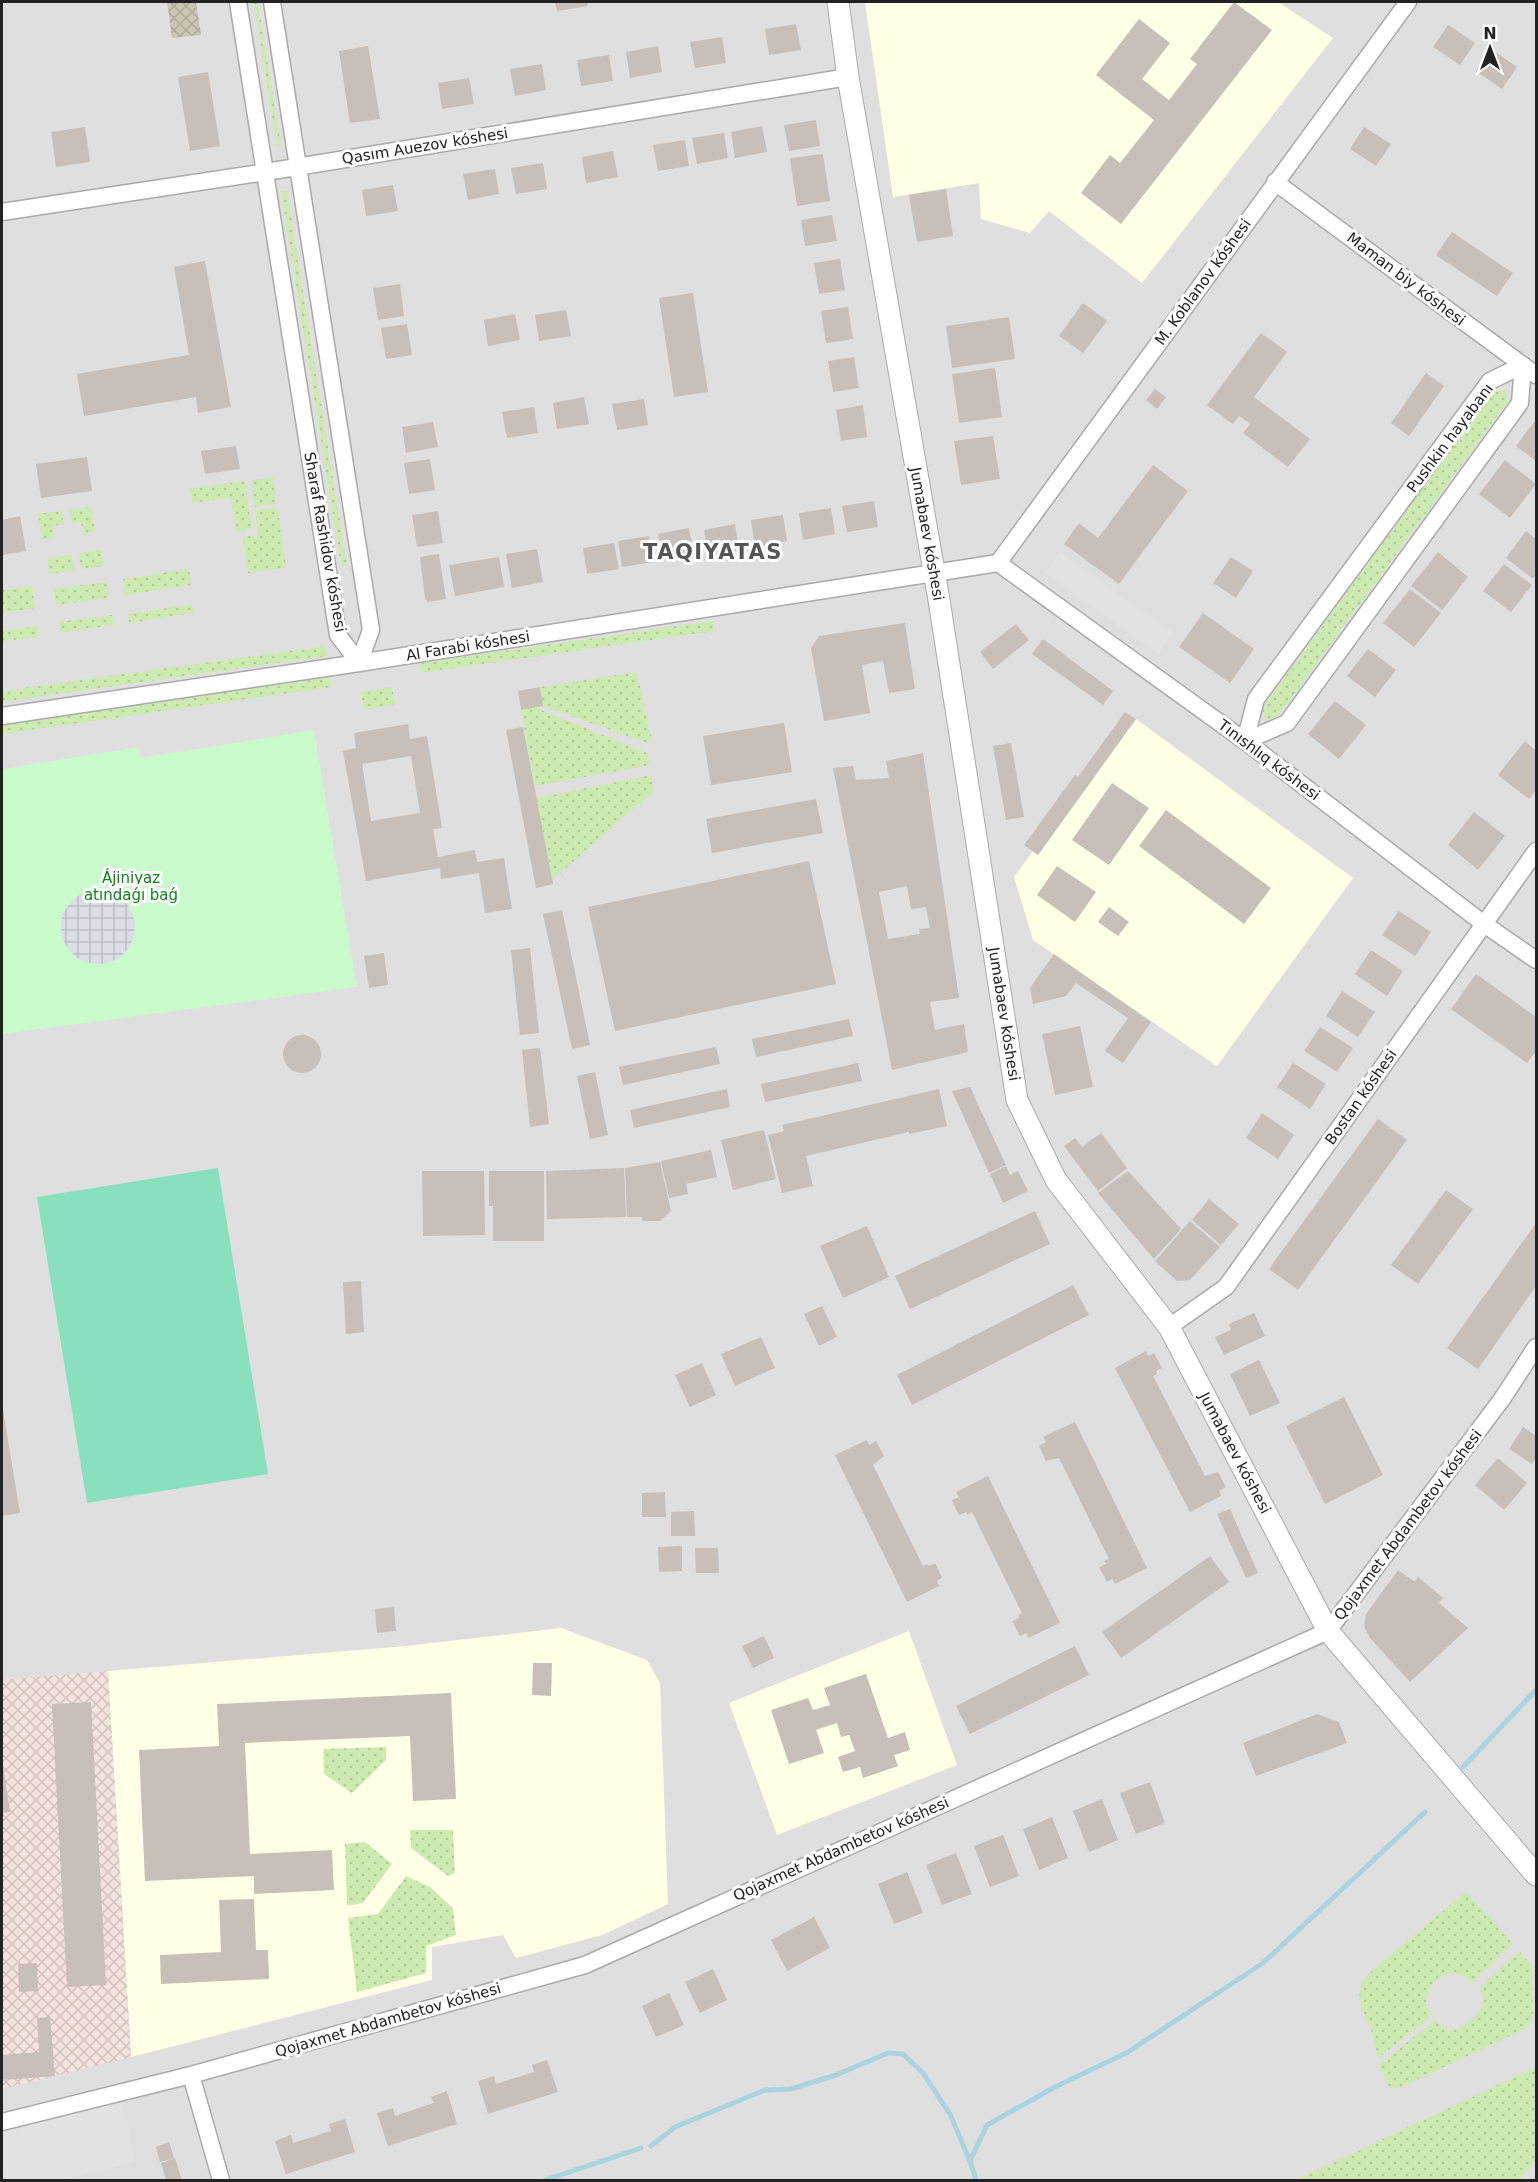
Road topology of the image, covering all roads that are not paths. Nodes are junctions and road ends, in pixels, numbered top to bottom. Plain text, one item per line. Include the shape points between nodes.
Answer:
1 (238, 2) edge
2 (272, 2) edge
3 (838, 2) edge
4 (1408, 2) edge
5 (848, 77) junction
6 (298, 166) junction
7 (266, 172) junction
8 (1275, 182) junction
9 (2, 212) edge
10 (1530, 370) edge
11 (998, 562) junction
12 (934, 574) junction
13 (360, 663) junction
14 (2, 716) edge
15 (1245, 741) junction
16 (1536, 851) edge
17 (1484, 924) junction
18 (1536, 960) edge
19 (1169, 1328) junction
20 (1536, 1347) edge
21 (1328, 1631) junction
22 (1536, 1875) edge
23 (191, 2075) junction
24 (2, 2122) edge
25 (222, 2181) edge

1 - 7 street, Sharaf Rashidov kóshesi
2 - 6 street, Sharaf Rashidov kóshesi
3 - 5 street, Jumabaev kóshesi
4 - 8 street, M. Koblanov kóshesi
5 - 6 street, Qasım Auezov kóshesi
5 - 12 street, Jumabaev kóshesi
6 - 7 street, Qasım Auezov kóshesi
6 - 13 street, Sharaf Rashidov kóshesi via 371,630
7 - 9 street, Qasım Auezov kóshesi
7 - 13 street, Sharaf Rashidov kóshesi via 338,635
8 - 10 street, Maman biy kóshesi
8 - 11 street, M. Koblanov kóshesi
10 - 15 street via 1520,403 1287,723
10 - 15 street, Pushkin hayabanı via 1490,381 1256,699
11 - 12 street, Al Farabi kóshesi
11 - 15 street, Tınıshlıq kóshesi
12 - 13 street, Al Farabi kóshesi
12 - 19 street, Jumabaev kóshesi via 1017,1100 1056,1180
13 - 14 street, Al Farabi kóshesi
15 - 17 street, Tınıshlıq kóshesi
16 - 17 street, Bostan kóshesi
17 - 18 street, Tınıshlıq kóshesi
17 - 19 street, Bostan kóshesi via 1226,1287
19 - 21 street, Jumabaev kóshesi
20 - 21 street, Qojaxmet Abdambetov kóshesi via 1502,1400
21 - 22 street, Jumabaev kóshesi
21 - 23 street, Qojaxmet Abdambetov kóshesi via 585,1965
23 - 24 street, Qojaxmet Abdambetov kóshesi
23 - 25 street

